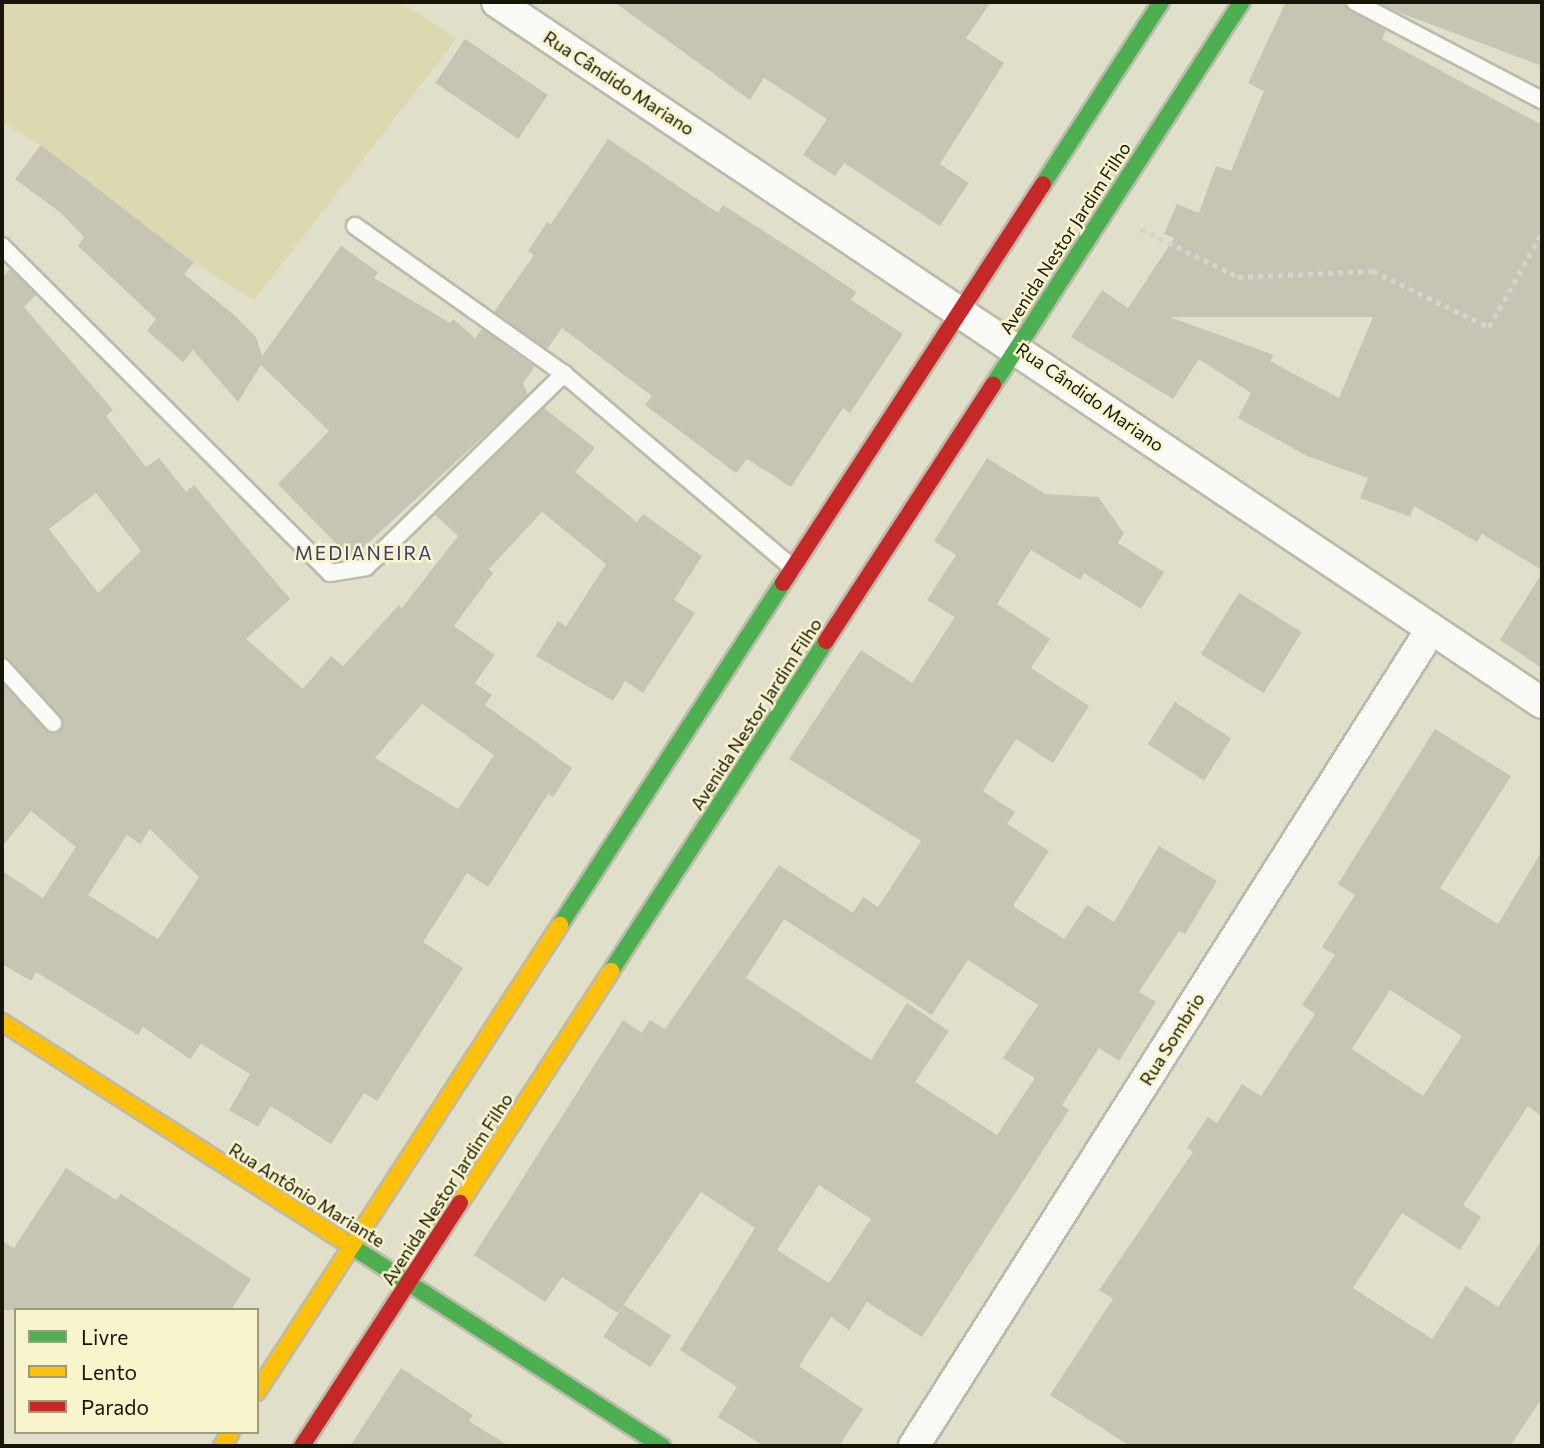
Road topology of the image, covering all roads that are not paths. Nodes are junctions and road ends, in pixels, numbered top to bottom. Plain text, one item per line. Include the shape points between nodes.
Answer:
1 (1161, 2) edge
2 (1242, 2) edge
3 (1355, 2) edge
4 (513, 6) edge
5 (1542, 100) edge
6 (355, 226) dead end
7 (2, 246) edge
8 (961, 309) junction
9 (1017, 347) junction
10 (565, 374) junction
11 (793, 568) junction
12 (1430, 631) junction
13 (2, 667) edge
14 (1542, 703) edge
15 (53, 723) dead end
16 (2, 1022) edge
17 (352, 1247) junction
18 (409, 1282) junction
19 (259, 1389) edge
20 (302, 1446) edge
21 (662, 1446) edge
22 (914, 1446) edge

1 - 8 main road
2 - 9 main road, Avenida Nestor Jardim Filho
3 - 5 lane
4 - 8 street, Rua Cândido Mariano
6 - 10 lane
7 - 10 lane via 330,573 366,567
8 - 9 street, Rua Cândido Mariano
8 - 11 main road
9 - 12 street, Rua Cândido Mariano
9 - 18 main road, Avenida Nestor Jardim Filho
10 - 11 lane
11 - 17 main road
12 - 14 street, Rua Cândido Mariano
12 - 22 street, Rua Sombrio
13 - 15 lane
16 - 17 main road, Rua Antônio Mariante
17 - 18 main road, Rua Antônio Mariante
17 - 19 main road
18 - 20 main road, Avenida Nestor Jardim Filho
18 - 21 main road, Rua Antônio Mariante

